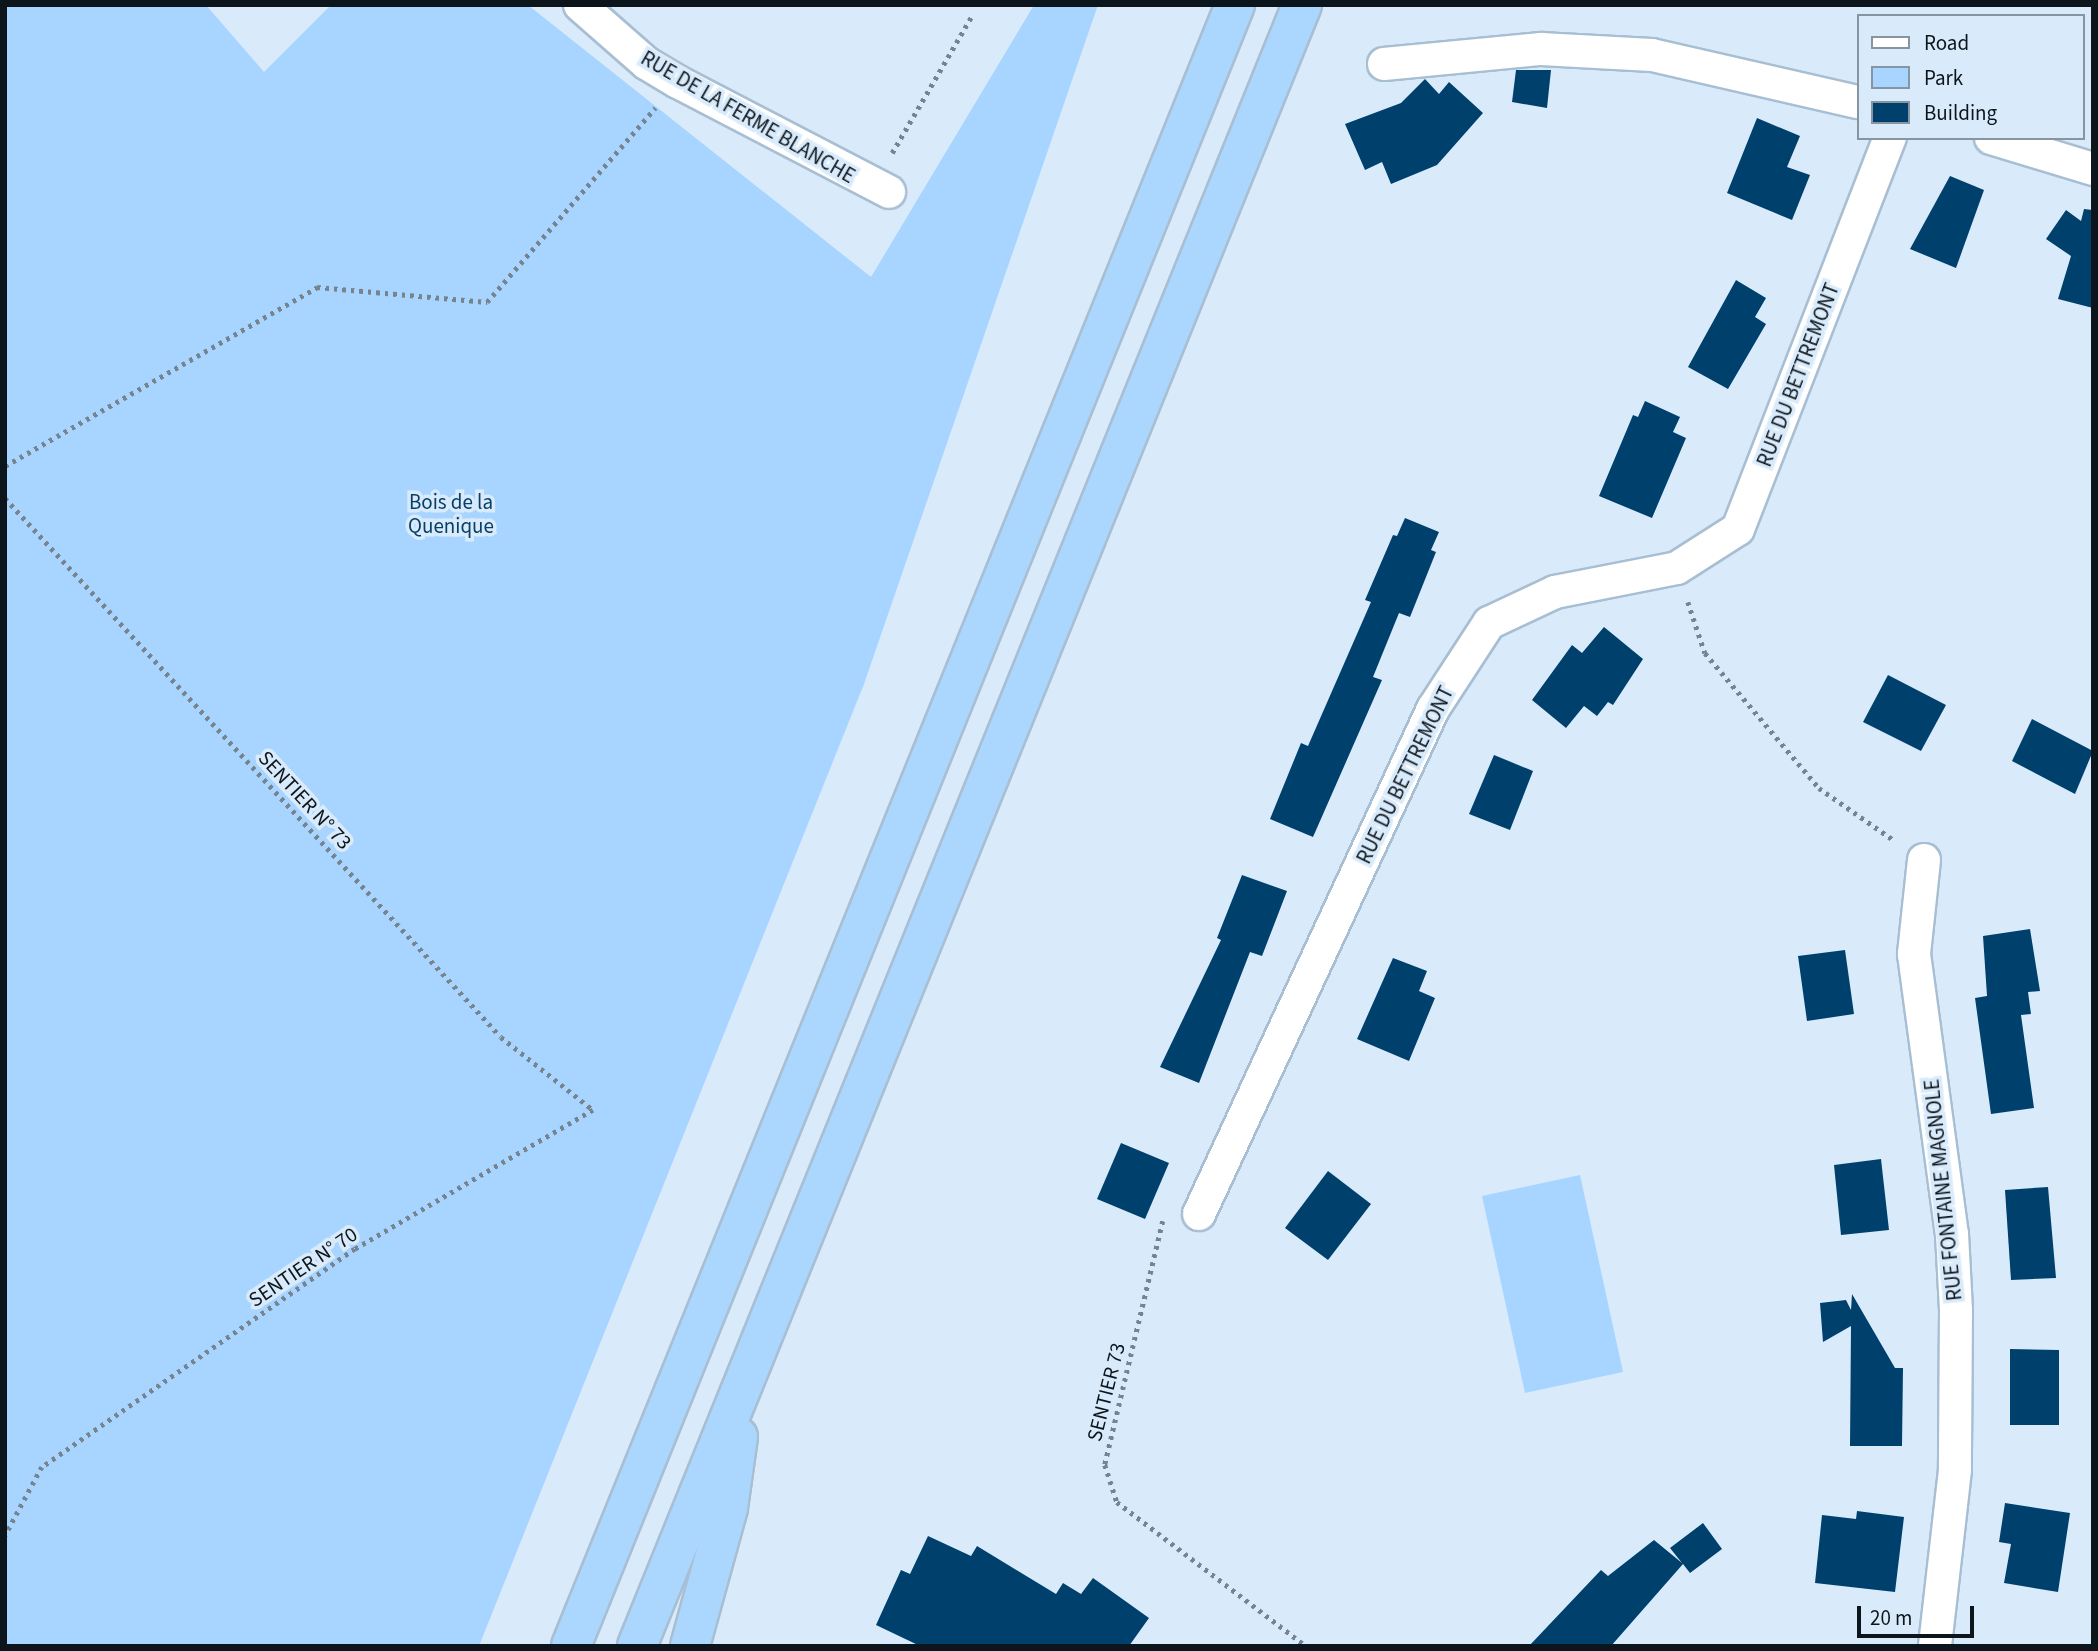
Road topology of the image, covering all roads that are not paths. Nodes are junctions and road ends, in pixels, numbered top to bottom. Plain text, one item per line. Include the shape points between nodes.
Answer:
1 (580, 5) edge
2 (1235, 5) edge
3 (1302, 5) edge
4 (1384, 64) dead end
5 (1856, 102) edge
6 (1889, 140) edge
7 (1998, 140) edge
8 (2093, 169) edge
9 (881, 190) road end
10 (1924, 860) road end
11 (1199, 1214) road end
12 (746, 1381) junction
13 (571, 1646) edge
14 (637, 1646) edge
15 (690, 1646) edge
16 (1935, 1646) edge

1 - 9 street, RUE DE LA FERME BLANCHE via 646,63
2 - 13 highway
3 - 12 highway
4 - 5 street via 1541,49 1653,55
6 - 11 street, RUE DU BETTREMONT via 1738,529 1677,568 1555,592 1489,623 1433,709
7 - 8 street
10 - 16 street, RUE FONTAINE MAGNOLE via 1914,954 1952,1234 1956,1311 1955,1470
12 - 14 highway
12 - 15 highway via 728,1508

